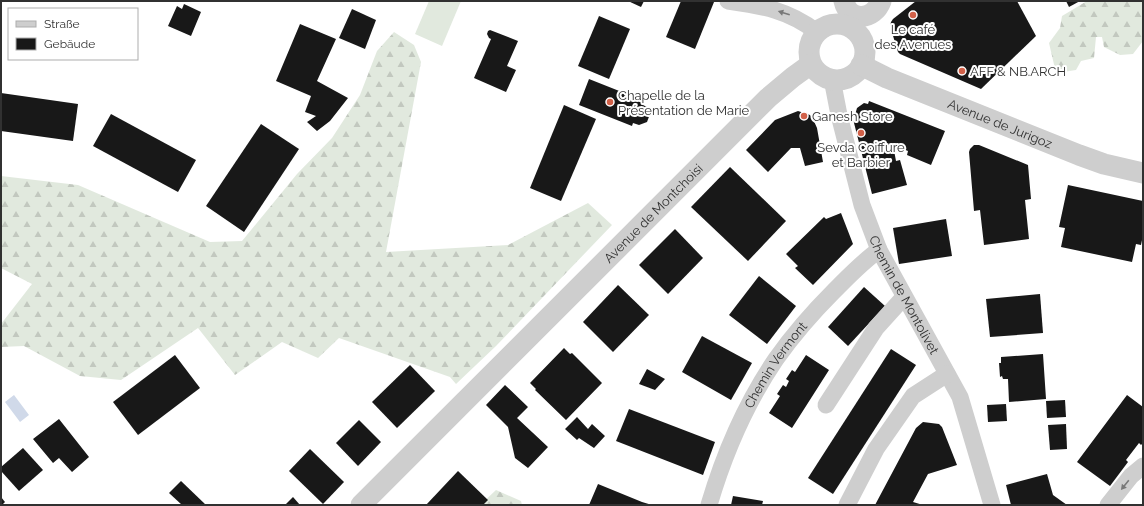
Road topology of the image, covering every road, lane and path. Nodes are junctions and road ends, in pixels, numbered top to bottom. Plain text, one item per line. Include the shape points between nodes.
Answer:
1 (728, 1) edge
2 (840, 1) edge
3 (844, 1) edge
4 (877, 7) edge
5 (822, 29) junction
6 (862, 41) junction
7 (811, 64) junction
8 (861, 65) junction
9 (832, 79) junction
10 (1143, 173) edge
11 (879, 250) junction
12 (904, 297) junction
13 (947, 374) junction
14 (826, 405) dead end
15 (1143, 466) edge
16 (361, 505) edge
17 (709, 505) edge
18 (847, 505) edge
19 (992, 505) edge
20 (1108, 505) edge

5 -> 1 street via 792,15 758,5
2 - 5 street
3 - 4 street via 845,7 853,15 864,17
4 - 6 street
5 - 6 street via 838,24 846,26 855,31
5 - 7 street via 812,38 809,47
6 - 8 street via 864,52
7 - 9 street via 821,75
7 - 16 street, Avenue de Montchoisi via 768,98
8 - 9 street via 849,77
8 - 10 street, Avenue de Jurigoz via 1079,155
9 - 11 street, Chemin de Montolivet via 862,205
11 - 12 street, Chemin de Montolivet
11 - 17 street, Chemin Vermont via 863,262 815,310 776,358 744,415 720,468
12 - 13 street, Chemin de Montolivet
12 - 14 street via 876,328
13 - 18 street via 913,396 876,449
13 - 19 street, Chemin de Montolivet via 960,397
15 -> 20 street

